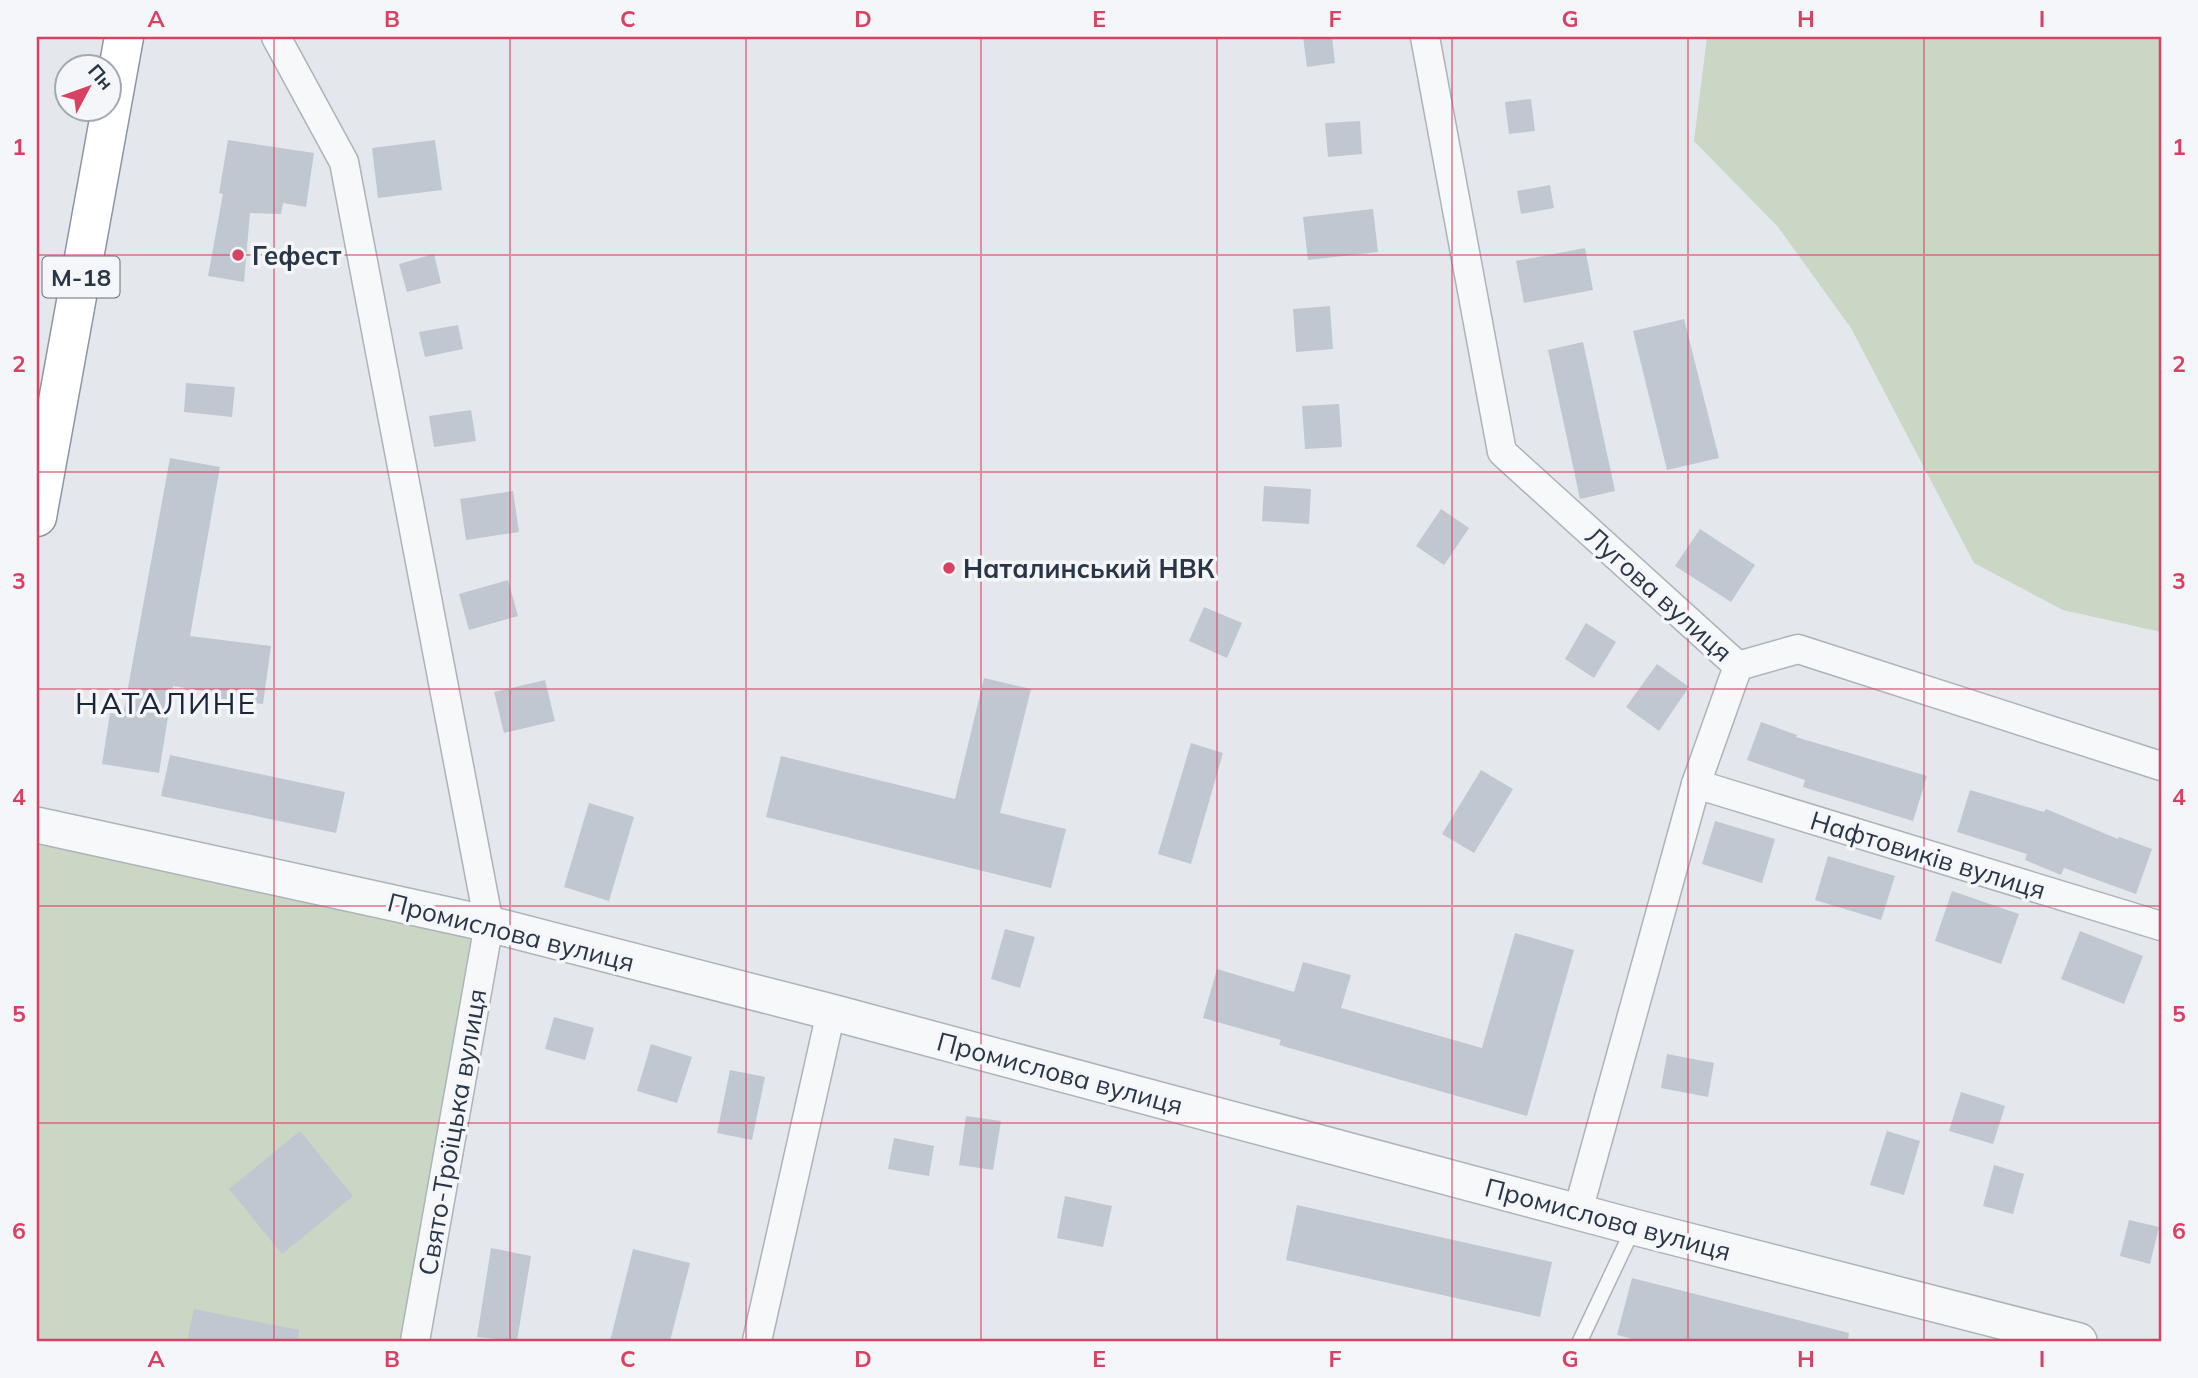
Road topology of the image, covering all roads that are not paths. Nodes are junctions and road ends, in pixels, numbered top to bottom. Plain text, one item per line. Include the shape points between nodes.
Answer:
1 (124, 37) edge
2 (276, 37) edge
3 (1425, 37) edge
4 (37, 517) edge
5 (1738, 666) junction
6 (2161, 766) edge
7 (1696, 784) junction
8 (37, 825) edge
9 (489, 924) junction
10 (2161, 926) edge
11 (831, 1012) junction
12 (1578, 1211) junction
13 (1634, 1227) junction
14 (415, 1341) edge
15 (757, 1341) edge
16 (1580, 1341) edge
17 (2079, 1341) edge

1 - 4 highway, М-18
2 - 9 street via 344,162
3 - 5 street, Лугова вулиця via 1502,452
5 - 6 street via 1798,649
5 - 7 street, Лугова вулиця
7 - 10 street, Нафтовиків вулиця
7 - 12 street, Лугова вулиця
8 - 9 street, Промислова вулиця
9 - 11 street, Промислова вулиця
9 - 14 street, Свято-Троїцька вулиця
11 - 12 street, Промислова вулиця
11 - 15 street
12 - 13 street, Промислова вулиця
13 - 16 lane
13 - 17 street, Промислова вулиця

